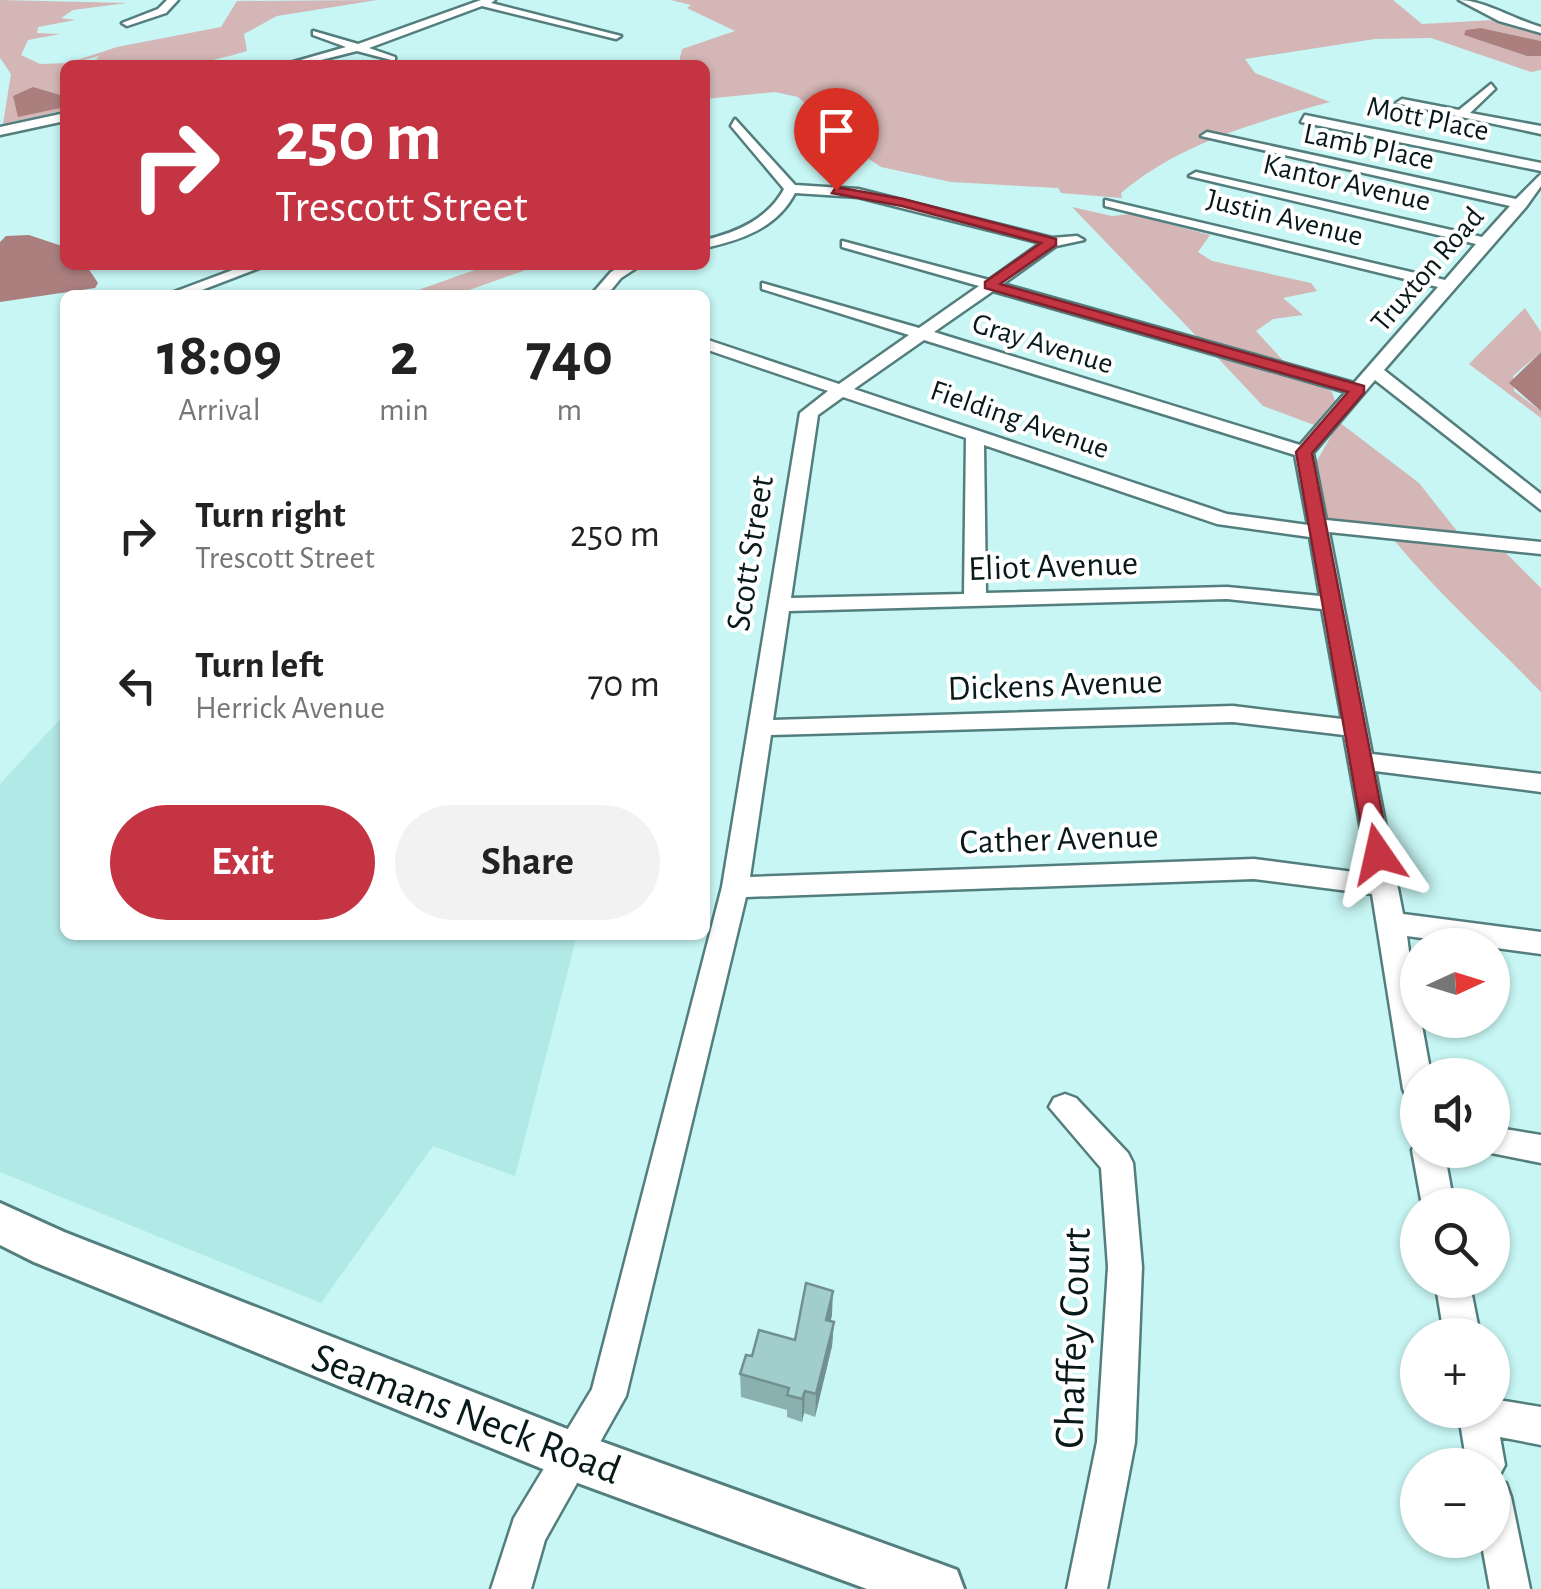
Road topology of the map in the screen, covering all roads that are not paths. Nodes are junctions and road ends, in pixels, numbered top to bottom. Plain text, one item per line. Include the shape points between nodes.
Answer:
1 (173, 0) edge
2 (1464, 0) edge
3 (487, 2) edge
4 (126, 23) dead end
5 (1541, 30) edge
6 (316, 33) dead end
7 (616, 36) dead end
8 (357, 48) junction
9 (390, 59) dead end
10 (308, 60) edge
11 (1491, 87) dead end
12 (1402, 102) dead end
13 (1462, 114) junction
14 (60, 118) edge
15 (1305, 118) dead end
16 (735, 124) dead end
17 (1541, 130) edge
18 (0, 131) edge
19 (1207, 136) dead end
20 (1541, 166) edge
21 (1196, 176) dead end
22 (1541, 178) edge
23 (791, 189) junction
24 (1110, 203) dead end
25 (1520, 204) junction
26 (710, 242) edge
27 (1486, 242) junction
28 (847, 244) dead end
29 (246, 270) edge
30 (625, 270) edge
31 (990, 285) junction
32 (1447, 285) junction
33 (767, 286) dead end
34 (188, 290) edge
35 (603, 290) edge
36 (920, 334) junction
37 (710, 346) edge
38 (1374, 371) junction
39 (840, 390) junction
40 (1358, 390) junction
41 (974, 435) junction
42 (1304, 452) junction
43 (1541, 504) edge
44 (1319, 528) junction
45 (1541, 548) edge
46 (975, 599) junction
47 (1329, 603) junction
48 (777, 604) junction
49 (758, 728) junction
50 (1353, 728) junction
51 (1360, 761) junction
52 (1541, 783) edge
53 (1384, 886) junction
54 (735, 887) junction
55 (1392, 923) junction
56 (1541, 943) edge
57 (1413, 1058) edge
58 (1065, 1108) dead end
59 (1510, 1145) edge
60 (1541, 1149) edge
61 (0, 1224) edge
62 (1510, 1419) edge
63 (1541, 1426) edge
64 (576, 1456) junction
65 (1504, 1558) edge
66 (512, 1589) edge
67 (938, 1589) edge
68 (1087, 1589) edge
69 (1510, 1589) edge

1 - 4 street via 162,11
2 - 5 street
3 - 7 street
3 - 8 street
6 - 8 street
8 - 9 street
8 - 10 street
11 - 13 street
12 - 13 street
13 - 17 street
14 - 18 street
15 - 20 street, Mott Place
16 - 23 street
19 - 25 street, Lamb Place
21 - 27 street, Kantor Avenue
22 - 25 street, Truxton Road
23 - 26 street via 765,220
23 - 31 street, Scott Street via 888,199 1064,241
24 - 32 street, Justin Avenue
25 - 27 street, Truxton Road
27 - 32 street, Truxton Road
28 - 31 street
29 - 34 street
30 - 35 street
31 - 36 street, Scott Street
31 - 40 street
32 - 38 street, Truxton Road
33 - 36 street, Gray Avenue
36 - 39 street, Scott Street
36 - 42 street, Gray Avenue
37 - 39 street, Fielding Avenue
38 - 40 street
38 - 43 street, Truxton Road
39 - 41 street, Fielding Avenue
39 - 48 street, Scott Street via 809,413
40 - 42 street
41 - 44 street, Fielding Avenue via 1224,520
41 - 46 street
42 - 44 street
44 - 45 street, Fielding Avenue
44 - 47 street
46 - 47 street, Eliot Avenue via 1227,592
46 - 48 street, Eliot Avenue
47 - 50 street
48 - 49 street, Scott Street
49 - 50 street, Dickens Avenue via 1233,714
49 - 54 street, Scott Street
50 - 51 street
51 - 52 street
51 - 53 street
53 - 54 street, Cather Avenue via 1254,869
53 - 55 street
54 - 64 street, Scott Street via 608,1396
55 - 56 street
55 - 57 street
58 - 68 street, Chaffey Court via 1117,1163 1125,1267 1116,1442
59 - 60 street
61 - 64 main road, Seamans Neck Road
62 - 63 street
64 - 66 street, Scott Street via 528,1532
64 - 67 main road, Seamans Neck Road
65 - 69 street

